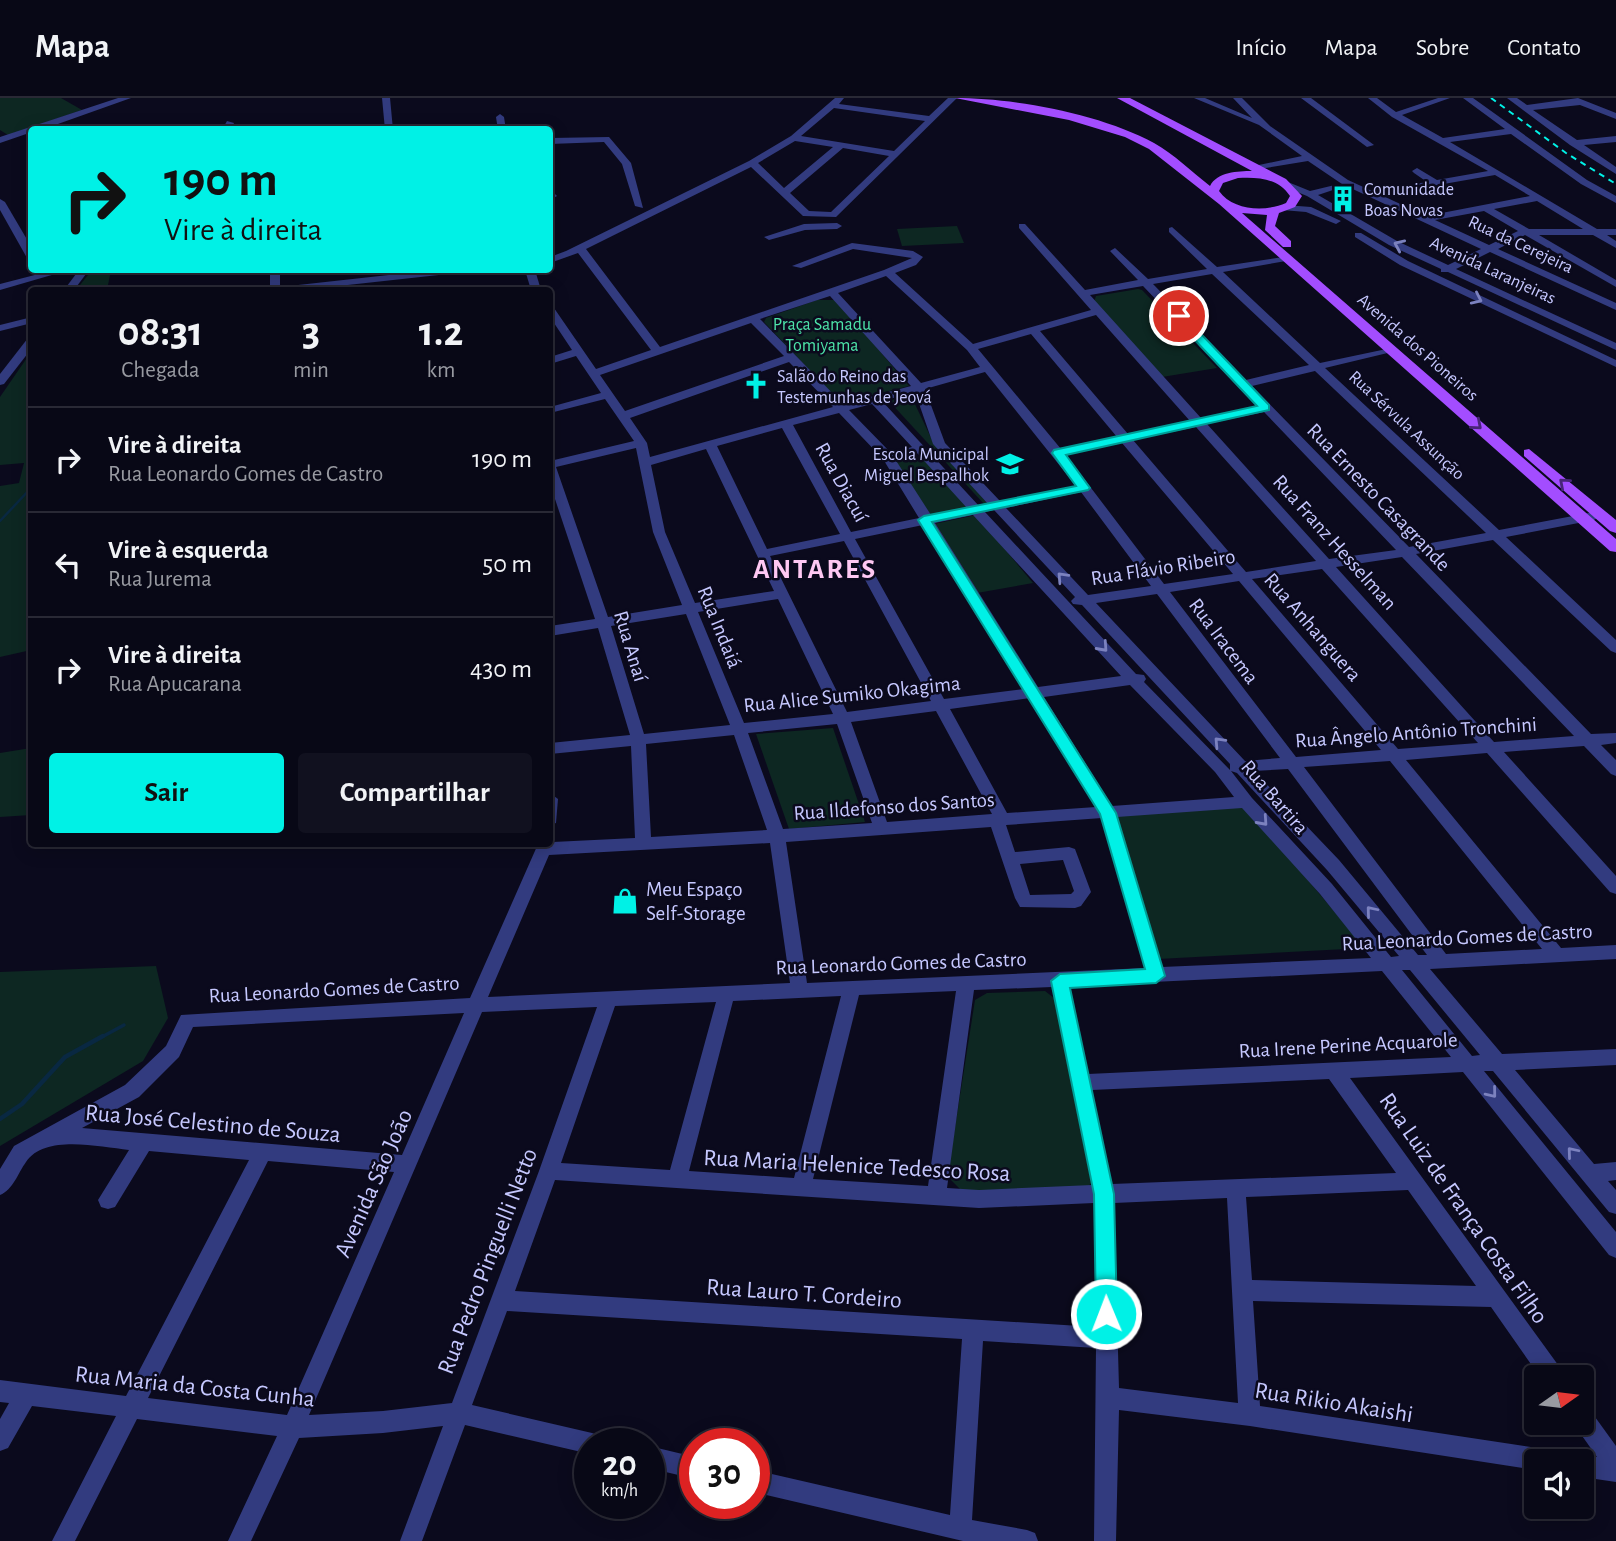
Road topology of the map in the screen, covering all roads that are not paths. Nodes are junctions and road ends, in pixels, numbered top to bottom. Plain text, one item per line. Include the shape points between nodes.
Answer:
1 (127, 98) edge
2 (386, 98) edge
3 (840, 98) edge
4 (953, 98) edge
5 (960, 98) edge
6 (1107, 98) edge
7 (1122, 98) edge
8 (1198, 98) edge
9 (1237, 98) edge
10 (1305, 98) edge
11 (1446, 98) edge
12 (1467, 98) edge
13 (1511, 98) edge
14 (1375, 99) edge
15 (1576, 100) edge
16 (831, 106) junction
17 (1524, 107) junction
18 (1395, 115) junction
19 (1616, 116) edge
20 (500, 117) dead end
21 (931, 119) junction
22 (42, 126) edge
23 (389, 126) edge
24 (501, 126) edge
25 (1268, 128) junction
26 (28, 131) edge
27 (1512, 131) junction
28 (794, 138) junction
29 (1616, 139) edge
30 (0, 140) edge
31 (553, 141) edge
32 (1440, 141) junction
33 (1573, 143) junction
34 (841, 145) junction
35 (1370, 145) dead end
36 (1616, 149) edge
37 (1587, 153) junction
38 (896, 154) junction
39 (1312, 157) junction
40 (752, 163) junction
41 (1257, 167) junction
42 (1417, 171) dead end
43 (1616, 171) edge
44 (1497, 172) junction
45 (1244, 174) junction
46 (1192, 177) junction
47 (1218, 181) junction
48 (1279, 181) junction
49 (1435, 183) junction
50 (1336, 186) dead end
51 (783, 194) junction
52 (1310, 194) junction
53 (1371, 194) junction
54 (1537, 198) junction
55 (1220, 200) junction
56 (1616, 200) edge
57 (0, 202) edge
58 (640, 206) dead end
59 (1483, 207) junction
60 (1280, 209) junction
61 (1425, 219) junction
62 (835, 221) junction
63 (1022, 226) dead end
64 (1172, 230) dead end
65 (1524, 232) junction
66 (1591, 232) junction
67 (1616, 232) edge
68 (769, 237) dead end
69 (1616, 245) edge
70 (845, 247) junction
71 (1488, 248) junction
72 (28, 251) edge
73 (1115, 251) dead end
74 (572, 252) junction
75 (1286, 258) junction
76 (553, 259) edge
77 (797, 266) dead end
78 (1450, 268) junction
79 (1217, 270) junction
80 (888, 272) junction
81 (39, 273) edge
82 (405, 273) edge
83 (1433, 278) junction
84 (1146, 282) junction
85 (1616, 284) edge
86 (0, 287) edge
87 (299, 287) edge
88 (832, 292) junction
89 (1083, 293) junction
90 (1616, 307) edge
91 (1098, 311) junction
92 (553, 314) edge
93 (753, 318) junction
94 (28, 321) edge
95 (0, 328) edge
96 (1034, 330) junction
97 (28, 345) edge
98 (1616, 347) edge
99 (971, 348) junction
100 (1392, 349) junction
101 (579, 351) junction
102 (658, 351) junction
103 (793, 357) junction
104 (18, 358) junction
105 (553, 360) edge
106 (0, 363) edge
107 (1616, 364) edge
108 (1318, 367) junction
109 (988, 368) junction
110 (594, 373) junction
111 (0, 382) edge
112 (1244, 384) junction
113 (919, 387) junction
114 (609, 395) junction
115 (874, 399) junction
116 (1265, 408) junction
117 (553, 409) edge
118 (839, 409) junction
119 (623, 416) junction
120 (1198, 422) junction
121 (786, 424) junction
122 (1127, 436) junction
123 (641, 443) junction
124 (710, 445) junction
125 (920, 449) junction
126 (1058, 453) junction
127 (888, 457) junction
128 (647, 462) junction
129 (553, 465) edge
130 (553, 475) edge
131 (1084, 488) junction
132 (996, 506) junction
133 (977, 509) junction
134 (1600, 514) junction
135 (1584, 519) junction
136 (924, 520) junction
137 (1616, 528) edge
138 (1498, 534) junction
139 (847, 536) junction
140 (1616, 547) edge
141 (1407, 552) junction
142 (762, 554) junction
143 (1326, 564) junction
144 (1242, 576) junction
145 (1158, 589) junction
146 (781, 594) junction
147 (1083, 600) junction
148 (1063, 604) junction
149 (690, 608) junction
150 (603, 622) junction
151 (553, 630) edge
152 (1616, 648) edge
153 (1159, 677) junction
154 (1133, 680) junction
155 (1033, 694) junction
156 (940, 705) junction
157 (842, 718) junction
158 (739, 728) junction
159 (638, 738) junction
160 (1616, 738) edge
161 (1587, 740) junction
162 (1492, 747) junction
163 (553, 749) edge
164 (1394, 755) junction
165 (1289, 763) junction
166 (1242, 766) junction
167 (1220, 768) junction
168 (1616, 770) edge
169 (1246, 802) junction
170 (1108, 813) junction
171 (999, 818) junction
172 (881, 827) junction
173 (777, 836) junction
174 (643, 845) junction
175 (553, 846) edge
176 (546, 847) edge
177 (1010, 859) junction
178 (1616, 887) edge
179 (1616, 952) edge
180 (1557, 955) junction
181 (1441, 961) junction
182 (1414, 963) junction
183 (1387, 964) junction
184 (1156, 976) junction
185 (1060, 981) junction
186 (966, 984) junction
187 (852, 987) junction
188 (799, 989) junction
189 (727, 992) junction
190 (608, 998) junction
191 (478, 1004) junction
192 (1616, 1057) edge
193 (1495, 1061) junction
194 (1466, 1062) junction
195 (1333, 1069) junction
196 (1083, 1082) junction
197 (56, 1135) junction
198 (144, 1142) junction
199 (263, 1152) junction
200 (408, 1164) junction
201 (549, 1171) junction
202 (1616, 1171) edge
203 (1590, 1173) junction
204 (677, 1180) junction
205 (1414, 1181) junction
206 (0, 1186) edge
207 (801, 1188) junction
208 (1236, 1188) junction
209 (1104, 1194) junction
210 (936, 1197) junction
211 (108, 1200) dead end
212 (1616, 1205) edge
213 (1616, 1248) edge
214 (1241, 1290) junction
215 (1495, 1297) junction
216 (499, 1300) junction
217 (973, 1331) junction
218 (1107, 1338) junction
219 (1544, 1365) edge
220 (0, 1391) edge
221 (26, 1395) junction
222 (1108, 1398) junction
223 (134, 1408) junction
224 (458, 1413) junction
225 (1250, 1415) junction
226 (293, 1427) junction
227 (1594, 1435) edge
228 (0, 1440) edge
229 (574, 1440) edge
230 (1524, 1457) edge
231 (1616, 1465) edge
232 (1594, 1468) edge
233 (1616, 1471) edge
234 (770, 1485) edge
235 (960, 1529) junction
236 (63, 1541) edge
237 (239, 1541) edge
238 (411, 1541) edge
239 (1027, 1541) edge
240 (1105, 1541) edge

1 - 22 street
2 - 23 street
3 - 16 street
4 - 21 street
5 - 46 main road, Avenida dos Pioneiros via 1097,124 1153,147
6 - 45 main road via 1213,152
7 - 41 main road, Avenida Laranjeiras
8 - 25 street
9 - 25 street, Rua da Cerejeira
10 - 35 street
11 - 18 street
12 - 27 street
13 - 17 street
14 - 18 street
15 - 17 street
15 - 19 street
16 - 21 street
16 - 28 street
17 - 33 street
18 - 32 street
20 - 24 street
21 - 38 street
25 - 39 street, Rua da Cerejeira
26 - 30 street
27 - 32 street
27 - 56 street
28 - 34 street
28 - 40 street
29 - 33 street
31 - 58 street via 606,139 626,163
32 - 44 street
33 - 37 street
34 - 38 street
34 - 51 street
36 - 37 street
37 - 43 street
38 - 62 street
39 - 41 street
39 - 53 street, Rua da Cerejeira via 1345,182
40 - 51 street
40 - 74 street
41 - 48 main road, Avenida Laranjeiras
42 - 49 street
44 - 49 street
44 - 54 street
45 - 47 main road
45 - 48 main road
46 - 47 main road, Avenida dos Pioneiros
46 - 55 main road, Avenida dos Pioneiros
47 - 55 main road via 1213,191
48 - 52 street, Avenida Laranjeiras
48 - 60 main road via 1296,196
49 - 53 street
50 - 52 street
51 - 62 street via 806,214
78 -> 52 street, Avenida Laranjeiras via 1367,230
53 - 61 street, Rua da Cerejeira
54 - 59 street
54 - 66 street
55 - 60 main road via 1253,211
55 - 75 main road, Avenida dos Pioneiros
57 - 72 street
59 - 61 street
59 - 65 street
60 - 83 street, Avenida Laranjeiras via 1308,209 1328,216
134 -> 60 main road, Avenida dos Pioneiros via 1276,235 1269,223
61 - 71 street, Rua da Cerejeira
62 - 68 street
62 - 70 street
63 - 89 street, Rua Franz Hesselman
64 - 79 street, Rua Sérvula Assunção
65 - 66 street
65 - 71 street
65 - 85 street
66 - 67 street
66 - 69 street
70 - 77 street
70 - 80 street via 884,248 918,257
71 - 78 street
71 - 90 street, Rua da Cerejeira
73 - 84 street, Rua Ernesto Casagrande
74 - 76 street
74 - 102 street
75 - 79 street
75 - 100 main road, Avenida dos Pioneiros
78 - 83 street
78 - 98 street, Avenida Laranjeiras
79 - 84 street
79 - 108 street, Rua Sérvula Assunção
80 - 88 street
80 - 99 street, Rua Iracema
81 - 86 street
82 - 87 street
83 -> 107 street, Avenida Laranjeiras
84 - 89 street
84 - 112 street, Rua Ernesto Casagrande
88 - 93 street
88 - 113 street
89 - 91 street, Rua Franz Hesselman
91 - 96 street
91 - 120 street, Rua Franz Hesselman
92 - 101 street, Rua Indaiá
93 - 102 street
93 - 103 street
94 - 95 street
96 - 99 street
96 - 122 street, Rua Anhanguera
97 - 104 street
99 - 109 street, Rua Iracema
100 - 108 street
100 -> 135 main road, Avenida dos Pioneiros
101 - 105 street
101 - 110 street, Rua Indaiá
102 - 110 street
103 - 118 street
103 - 119 street
104 - 106 street
104 - 111 street
108 - 112 street
108 - 138 street, Rua Sérvula Assunção
109 - 113 street
109 - 126 street, Rua Iracema
110 - 114 street, Rua Indaiá
112 - 116 street, Rua Ernesto Casagrande
113 - 115 street
113 - 132 street, Rua Bartira via 939,444
114 - 117 street
114 - 119 street, Rua Indaiá
115 - 118 street
115 - 125 street, Rua Bartira
116 - 120 street
116 - 141 street, Rua Ernesto Casagrande
118 - 121 street
118 - 127 street
119 - 123 street, Rua Indaiá
120 - 122 street
120 - 143 street, Rua Franz Hesselman
121 - 124 street
121 - 139 street, Rua Diacuí
122 - 126 street
122 - 144 street, Rua Anhanguera
123 - 128 street, Rua Indaiá
123 - 129 street
124 - 128 street
124 - 142 street
125 - 127 street
125 - 133 street, Rua Bartira
126 - 131 street, Rua Iracema
127 - 136 street
128 - 149 street, Rua Indaiá via 659,532
130 - 150 street, Rua Anaí
131 - 132 street
131 - 145 street, Rua Iracema
132 - 133 street
147 -> 132 street, Rua Bartira
133 - 136 street
133 - 148 street, Rua Bartira
134 - 135 street, Rua Flávio Ribeiro
134 - 137 main road, Avenida dos Pioneiros
135 - 138 street, Rua Flávio Ribeiro
135 - 140 main road, Avenida dos Pioneiros
136 - 139 street
136 - 155 street
138 - 141 street, Rua Flávio Ribeiro
138 - 152 street, Rua Sérvula Assunção
139 - 142 street
139 - 156 street, Rua Diacuí
141 - 143 street, Rua Flávio Ribeiro
141 - 161 street, Rua Ernesto Casagrande
142 - 146 street
143 - 144 street, Rua Flávio Ribeiro
143 - 162 street, Rua Franz Hesselman
144 - 145 street, Rua Flávio Ribeiro
144 - 164 street, Rua Anhanguera
145 - 147 street, Rua Flávio Ribeiro
145 - 165 street, Rua Iracema
146 - 149 street
146 - 157 street
147 - 148 street, Rua Flávio Ribeiro
147 - 153 street, Rua Bartira
148 -> 154 street, Rua Bartira
149 - 150 street
149 - 158 street, Rua Indaiá
150 - 151 street
150 - 159 street, Rua Anaí
153 - 154 street, Rua Alice Sumiko Okagima
166 -> 153 street, Rua Bartira
154 - 155 street, Rua Alice Sumiko Okagima
154 - 167 street, Rua Bartira
155 - 156 street, Rua Alice Sumiko Okagima
155 - 170 street
156 - 157 street, Rua Alice Sumiko Okagima
156 - 171 street, Rua Diacuí
157 - 158 street, Rua Alice Sumiko Okagima
157 - 172 street
158 - 159 street, Rua Alice Sumiko Okagima
158 - 173 street, Rua Indaiá
159 - 163 street, Rua Alice Sumiko Okagima
159 - 174 street, Rua Anaí
160 - 161 street, Rua Ângelo Antônio Tronchini
161 - 162 street, Rua Ângelo Antônio Tronchini
161 - 168 street, Rua Ernesto Casagrande
162 - 164 street, Rua Ângelo Antônio Tronchini
162 - 178 street, Rua Franz Hesselman
164 - 165 street, Rua Ângelo Antônio Tronchini
164 - 180 street, Rua Anhanguera
165 - 166 street, Rua Ângelo Antônio Tronchini
165 - 181 street, Rua Iracema
166 - 167 street, Rua Ângelo Antônio Tronchini
182 -> 166 street, Rua Bartira
167 - 169 street, Rua Bartira
169 - 170 street, Rua Ildefonso dos Santos
169 -> 183 street, Rua Bartira
170 - 171 street, Rua Ildefonso dos Santos
170 - 184 street
171 - 172 street, Rua Ildefonso dos Santos
171 - 177 street, Rua Diacuí
172 - 173 street, Rua Ildefonso dos Santos
173 - 174 street, Rua Ildefonso dos Santos
173 - 188 street, Rua Indaiá
174 - 175 street, Rua Ildefonso dos Santos
176 - 191 street, Avenida São João
177 - 177 street, Rua Diacuí via 1026,902 1080,898 1083,892 1069,853
179 - 180 street, Rua Leonardo Gomes de Castro
180 - 181 street, Rua Leonardo Gomes de Castro
181 - 182 street, Rua Leonardo Gomes de Castro
182 - 183 street, Rua Leonardo Gomes de Castro
182 - 193 street, Rua Bartira
183 - 184 street, Rua Leonardo Gomes de Castro
183 - 194 street, Rua Bartira
184 - 185 street, Rua Leonardo Gomes de Castro
185 - 186 street, Rua Leonardo Gomes de Castro
185 - 196 street
186 - 187 street, Rua Leonardo Gomes de Castro
186 - 210 street
187 - 188 street, Rua Leonardo Gomes de Castro
187 - 207 street
188 - 189 street, Rua Leonardo Gomes de Castro
189 - 190 street, Rua Leonardo Gomes de Castro
189 - 204 street
190 - 191 street, Rua Leonardo Gomes de Castro
190 - 201 street, Rua Pedro Pinguelli Netto
191 - 197 street, Rua Leonardo Gomes de Castro via 187,1020 173,1052 132,1091
191 - 200 street, Avenida São João
192 - 193 street, Rua Irene Perine Acquarole
193 - 194 street, Rua Irene Perine Acquarole
203 -> 193 street, Rua Bartira
194 - 195 street, Rua Irene Perine Acquarole
194 -> 213 street, Rua Bartira
195 - 196 street, Rua Irene Perine Acquarole
195 - 205 street, Rua Luiz de França Costa Filho
196 - 209 street
197 - 198 street, Rua José Celestino de Souza
197 - 206 street via 32,1145 13,1161
198 - 199 street, Rua José Celestino de Souza
198 - 211 street
199 - 200 street, Rua José Celestino de Souza
199 - 223 street
200 - 226 street, Avenida São João
201 - 204 street, Rua Maria Helenice Tedesco Rosa
201 - 216 street, Rua Pedro Pinguelli Netto
202 - 203 street
203 - 212 street, Rua Bartira
204 - 207 street, Rua Maria Helenice Tedesco Rosa
205 - 208 street, Rua Maria Helenice Tedesco Rosa
205 - 215 street, Rua Luiz de França Costa Filho
207 - 210 street, Rua Maria Helenice Tedesco Rosa
208 - 209 street, Rua Maria Helenice Tedesco Rosa
208 - 214 street
209 - 210 street, Rua Maria Helenice Tedesco Rosa
209 - 218 street
214 - 215 street
214 - 225 street
215 - 219 street, Rua Luiz de França Costa Filho
216 - 217 street, Rua Lauro T. Cordeiro
216 - 224 street, Rua Pedro Pinguelli Netto
217 - 218 street, Rua Lauro T. Cordeiro
217 - 235 street
218 - 222 street
220 - 221 street, Rua Maria da Costa Cunha
221 - 223 street, Rua Maria da Costa Cunha
221 - 228 street
222 - 225 street, Rua Rikio Akaishi
222 - 240 street
223 - 226 street, Rua Maria da Costa Cunha
223 - 236 street
224 - 226 street, Rua Maria da Costa Cunha
224 - 229 street, Rua Maria da Costa Cunha
224 - 238 street, Rua Pedro Pinguelli Netto
225 - 230 street, Rua Rikio Akaishi
226 - 237 street, Avenida São João
227 - 231 street
232 - 233 street
234 - 235 street
235 - 239 street

